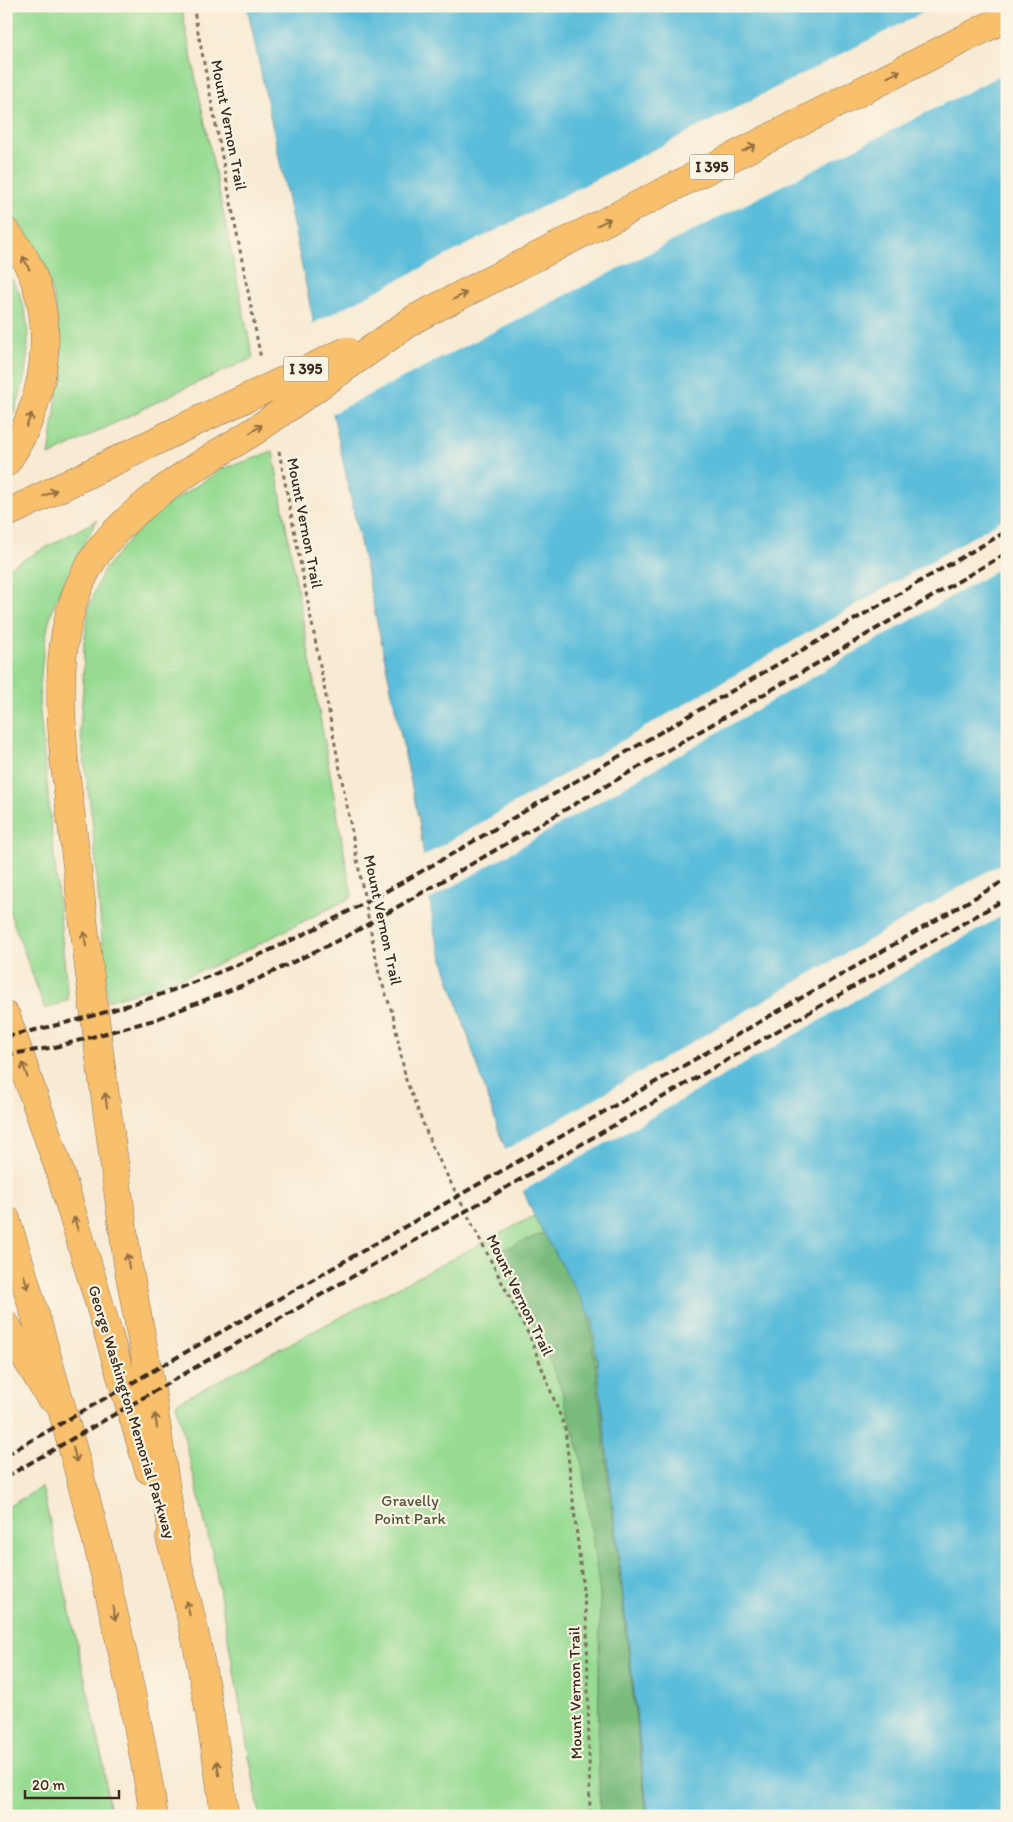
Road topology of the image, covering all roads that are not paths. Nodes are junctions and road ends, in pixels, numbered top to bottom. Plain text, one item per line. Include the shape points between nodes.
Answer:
1 (1007, 17) edge
2 (6, 232) edge
3 (416, 318) junction
4 (6, 463) edge
5 (6, 514) edge
6 (6, 1016) edge
7 (6, 1219) edge
8 (6, 1325) edge
9 (68, 1428) junction
10 (176, 1556) junction
11 (154, 1816) edge
12 (225, 1816) edge

3 -> 1 highway, I 395
4 -> 2 highway via 35,405 46,352 39,296 30,269
5 -> 3 highway, I 395, bridge
10 -> 3 highway, bridge via 150,1383 128,1266 64,758 61,719 66,623 86,572 99,552 160,492 253,432
10 -> 6 highway, George Washington Memorial Parkway via 60,1172
7 -> 9 highway
8 - 9 highway
9 -> 11 highway via 128,1675
12 -> 10 highway, George Washington Memorial Parkway via 196,1640

